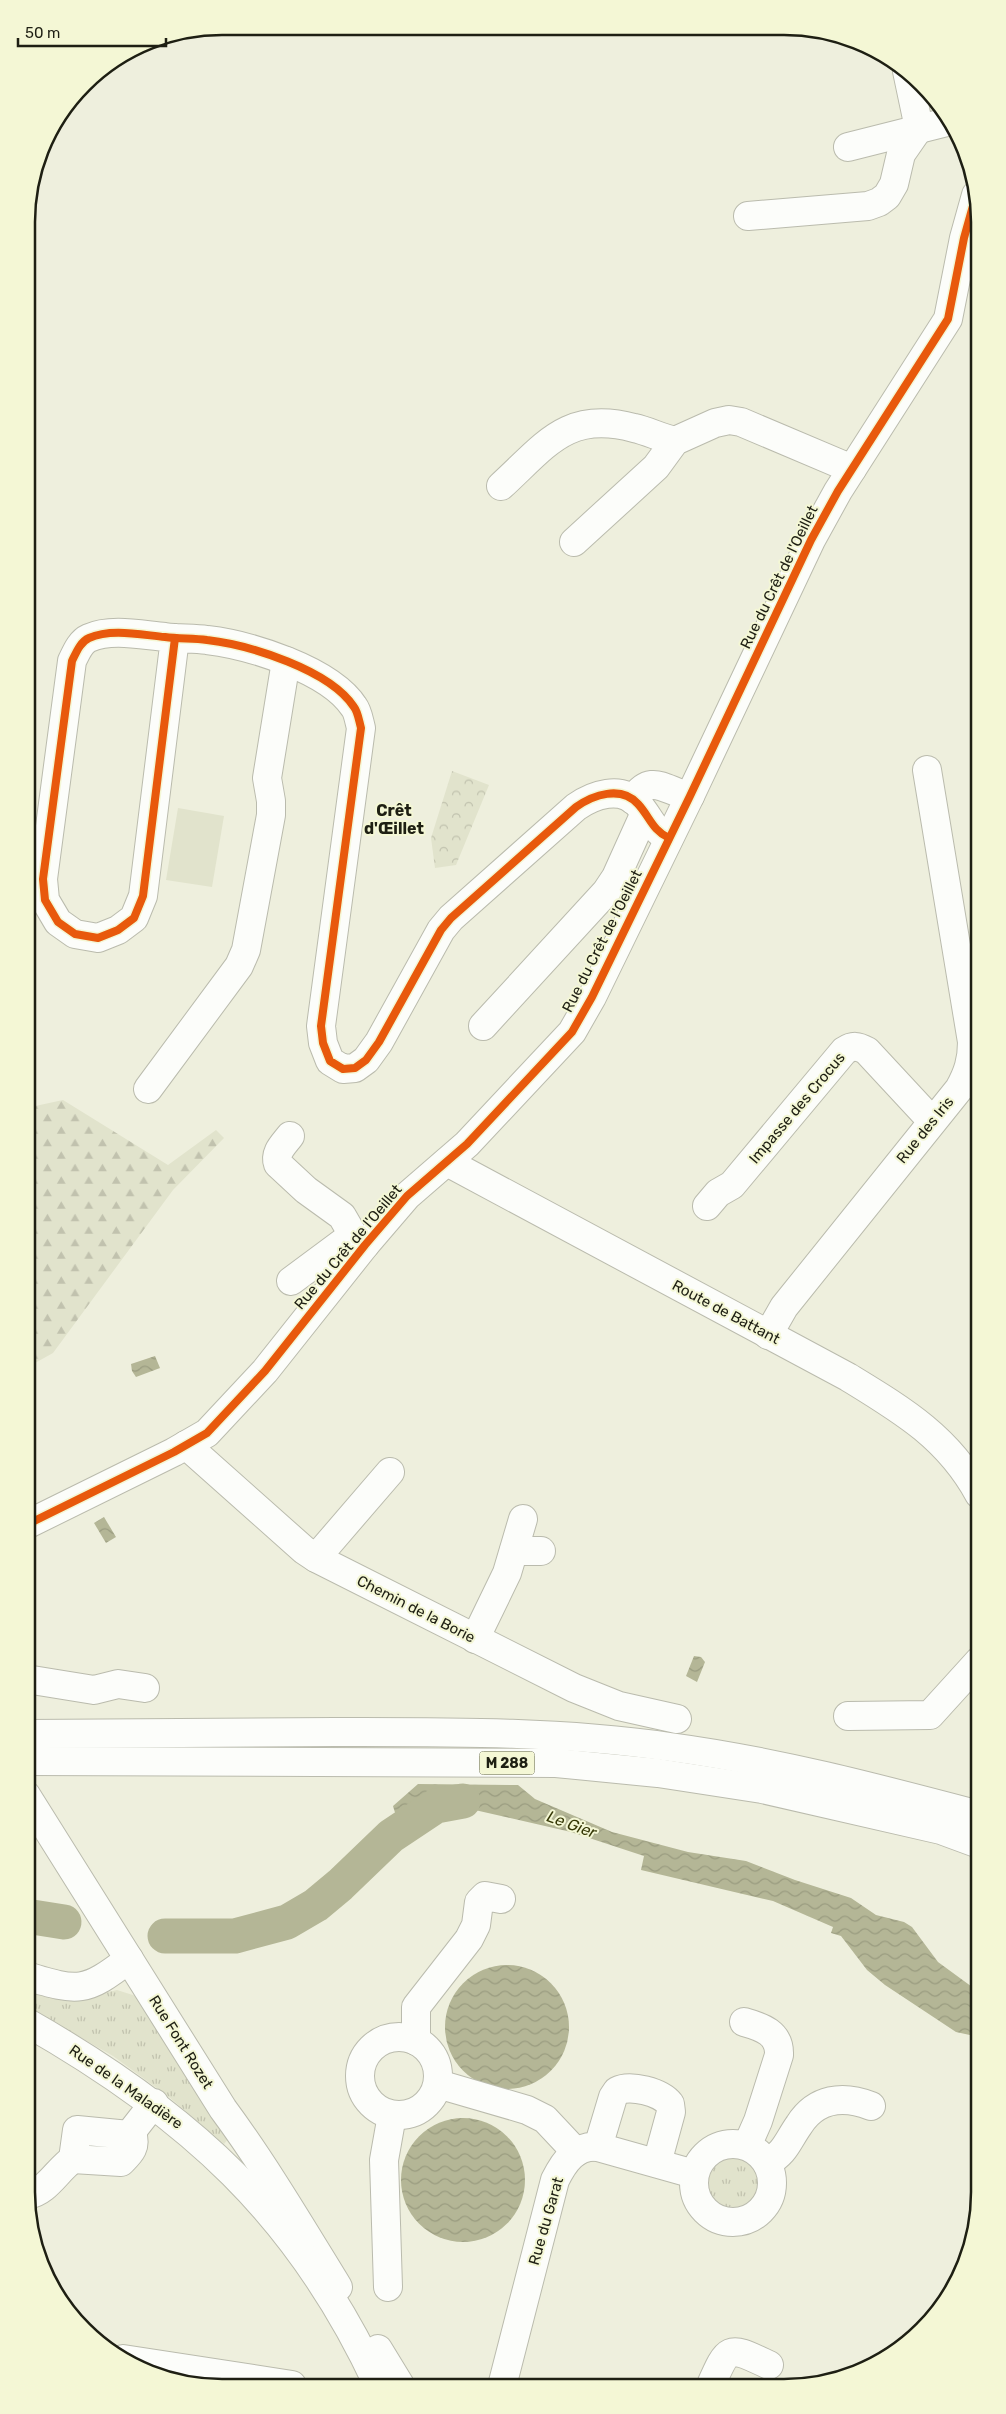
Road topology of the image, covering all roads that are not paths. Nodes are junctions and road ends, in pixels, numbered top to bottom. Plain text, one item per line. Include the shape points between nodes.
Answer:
1 (910, 84) edge
2 (942, 123) edge
3 (919, 128) junction
4 (848, 147) dead end
5 (971, 213) edge
6 (748, 216) dead end
7 (675, 441) junction
8 (852, 469) junction
9 (502, 486) dead end
10 (574, 542) dead end
11 (175, 638) junction
12 (286, 661) junction
13 (927, 770) dead end
14 (690, 796) junction
15 (639, 807) junction
16 (669, 838) junction
17 (482, 1026) dead end
18 (971, 1036) edge
19 (971, 1050) edge
20 (148, 1089) dead end
21 (932, 1121) junction
22 (290, 1136) dead end
23 (447, 1162) junction
24 (708, 1206) dead end
25 (359, 1240) junction
26 (292, 1281) dead end
27 (768, 1335) junction
28 (186, 1446) junction
29 (390, 1472) dead end
30 (971, 1479) edge
31 (523, 1519) dead end
32 (35, 1521) edge
33 (316, 1558) junction
34 (475, 1639) junction
35 (971, 1671) edge
36 (35, 1680) edge
37 (145, 1688) dead end
38 (848, 1716) dead end
39 (677, 1719) dead end
40 (35, 1734) edge
41 (35, 1761) edge
42 (35, 1809) edge
43 (971, 1813) edge
44 (971, 1841) edge
45 (501, 1899) dead end
46 (129, 1959) junction
47 (35, 1979) edge
48 (744, 2022) dead end
49 (35, 2027) edge
50 (416, 2041) junction
51 (438, 2084) junction
52 (154, 2103) junction
53 (871, 2106) dead end
54 (223, 2109) junction
55 (392, 2115) junction
56 (747, 2146) junction
57 (587, 2150) junction
58 (656, 2163) junction
59 (767, 2163) junction
60 (227, 2166) junction
61 (694, 2174) junction
62 (35, 2192) edge
63 (327, 2280) junction
64 (388, 2287) dead end
65 (145, 2362) edge
66 (769, 2364) dead end
67 (253, 2379) edge
68 (375, 2379) edge
69 (396, 2379) edge
70 (504, 2379) edge
71 (714, 2379) edge

1 - 3 main road
2 - 3 main road
3 - 4 main road
3 - 6 main road via 900,154 894,184 879,202 868,206
5 - 8 main road, Rue du Crêt de l'Oeillet via 948,319
7 - 8 main road via 729,420 741,422
7 - 9 main road via 607,423 579,424 556,436
7 - 10 main road via 656,467
8 - 14 main road, Rue du Crêt de l'Oeillet via 811,540
11 - 11 main road via 102,634 88,638 78,647 72,662 43,878 45,900 58,922 75,934 98,938 118,930 134,918 143,896
11 - 12 main road via 208,640 264,652
12 - 15 main road via 342,692 355,708 361,728 321,1026 330,1061 343,1070 355,1068 366,1060 379,1042 441,930 451,918 586,800 610,793
12 - 20 main road via 267,778 271,815 246,950 239,966
13 - 18 main road, Rue des Iris
14 - 15 main road via 654,784 642,788
14 - 16 main road, Rue du Crêt de l'Oeillet
15 - 16 main road via 659,834
15 - 17 main road via 616,877 606,892
16 - 23 main road, Rue du Crêt de l'Oeillet via 572,1032
19 - 21 main road, Rue des Iris via 968,1074
21 - 24 main road, Impasse des Crocus via 867,1052 851,1046 732,1184 718,1193
21 - 27 main road, Rue des Iris via 784,1308
22 - 25 main road via 277,1153 278,1164 306,1190 342,1216
23 - 25 main road, Rue du Crêt de l'Oeillet
23 - 27 main road, Route de Battant
25 - 26 main road
25 - 28 main road, Rue du Crêt de l'Oeillet via 259,1377 207,1433
27 - 30 main road, Route de Battant via 898,1407 939,1439
28 - 32 main road, Rue du Crêt de l'Oeillet
28 - 33 main road, Chemin de la Borie
29 - 33 main road
31 - 34 main road via 528,1551 507,1573
33 - 34 main road, Chemin de la Borie
34 - 39 main road, Chemin de la Borie via 593,1696
35 - 38 main road via 930,1715
36 - 37 main road via 94,1690 118,1684
40 - 43 main road, M 288 via 502,1732 669,1746 861,1783
41 - 44 main road, M 288 via 556,1763 658,1773 762,1789 941,1830
42 - 46 main road, Rue Font Rozet
45 - 50 main road via 485,1896 479,1902 476,1924 469,1939 416,2007
46 - 47 main road via 95,1984 81,1988 65,1988
46 - 54 main road, Rue Font Rozet
48 - 56 main road via 770,2032 779,2047 758,2121
49 - 52 main road, Rue de la Maladière
50 - 51 main road via 434,2058
50 - 55 main road via 404,2037 386,2040 370,2050 363,2060 360,2079 366,2097 374,2107
51 - 55 main road via 424,2107 413,2114
51 - 57 main road via 527,2110
52 - 60 main road, Rue de la Maladière
52 - 62 main road via 129,2135 76,2130 73,2159 41,2191
53 - 59 main road via 848,2099 834,2099 821,2104 804,2118 784,2151
54 - 60 main road via 239,2146 236,2157
54 - 63 main road, Rue Font Rozet via 255,2153
55 - 64 main road via 384,2160
56 - 59 main road
56 - 61 main road via 720,2145 704,2156
57 - 58 main road
57 - 58 main road via 617,2091 630,2087 661,2097 670,2104 671,2112
57 - 70 main road, Rue du Garat via 562,2165 555,2180
58 - 61 main road
59 - 61 main road via 772,2176 768,2201 755,2215 738,2222 725,2222 703,2209 696,2198
60 - 63 main road, Rue de la Maladière
63 - 68 main road
63 - 69 main road
65 - 67 main road
66 - 71 main road via 737,2351 730,2352

